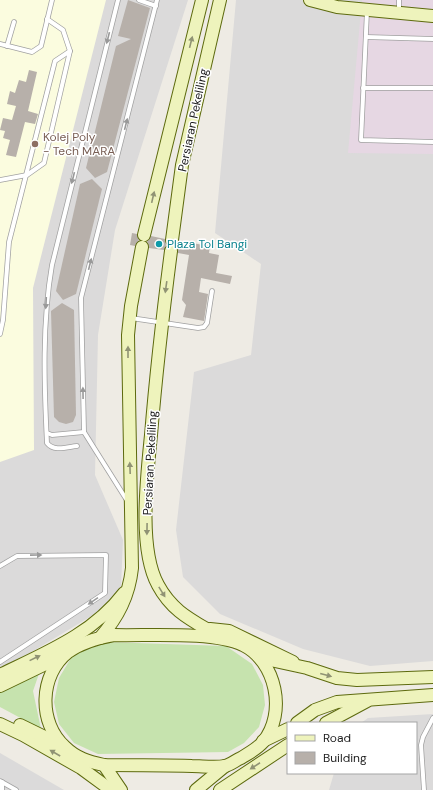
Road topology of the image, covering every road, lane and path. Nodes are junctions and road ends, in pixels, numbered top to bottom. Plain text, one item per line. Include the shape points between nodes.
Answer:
1 (52, 0) edge
2 (118, 0) edge
3 (139, 0) edge
4 (157, 0) edge
5 (310, 0) edge
6 (399, 0) edge
7 (201, 2) edge
8 (219, 3) edge
9 (156, 6) junction
10 (367, 10) junction
11 (399, 13) junction
12 (433, 16) edge
13 (47, 19) junction
14 (14, 22) dead end
15 (366, 37) junction
16 (433, 39) edge
17 (0, 44) edge
18 (7, 46) junction
19 (70, 51) junction
20 (364, 88) junction
21 (433, 88) edge
22 (433, 142) edge
23 (27, 175) junction
24 (0, 180) edge
25 (0, 282) edge
26 (5, 283) junction
27 (212, 291) dead end
28 (2, 308) edge
29 (130, 318) junction
30 (161, 323) junction
31 (0, 334) edge
32 (84, 432) junction
33 (47, 433) junction
34 (77, 446) dead end
35 (132, 507) junction
36 (0, 566) edge
37 (129, 586) junction
38 (207, 629) junction
39 (100, 638) junction
40 (225, 640) junction
41 (67, 653) junction
42 (261, 658) junction
43 (0, 662) edge
44 (307, 668) junction
45 (0, 675) edge
46 (433, 677) edge
47 (0, 686) edge
48 (433, 695) edge
49 (372, 698) junction
50 (0, 716) edge
51 (433, 718) edge
52 (298, 722) edge
53 (328, 722) edge
54 (0, 724) edge
55 (287, 730) edge
56 (263, 742) junction
57 (64, 746) junction
58 (287, 746) edge
59 (104, 764) junction
60 (225, 766) junction
61 (1, 782) edge
62 (2, 790) edge
63 (16, 790) edge
64 (111, 790) edge
65 (121, 790) edge
66 (196, 790) edge
67 (220, 790) edge
68 (424, 790) edge

1 - 13 lane
2 -> 33 lane via 49,280 46,326
3 - 9 lane
4 - 9 lane
5 - 10 main road via 337,7
6 - 11 lane
29 -> 7 main road, Persiaran Pekeliling via 143,241
8 -> 30 main road, Persiaran Pekeliling via 182,165
32 -> 9 lane via 81,298
10 - 11 main road
10 - 15 lane
11 - 12 main road
13 - 18 lane via 41,46 32,52
13 - 19 lane via 63,30
14 - 18 lane
15 - 16 lane
15 - 20 lane
17 - 18 lane
19 - 23 lane via 55,61
19 - 23 lane via 44,163
20 - 21 lane
20 - 22 lane via 361,140
23 - 24 lane
23 - 26 lane via 9,242
25 - 26 lane
26 - 28 lane
27 - 30 lane via 204,327
28 - 31 lane
29 - 30 lane
35 -> 29 main road, Persiaran Pekeliling via 128,386
30 -> 38 main road, Persiaran Pekeliling via 147,482 149,556 157,584 172,606
32 - 33 lane via 52,435
32 - 35 lane
33 - 34 lane via 47,443 52,448
35 - 37 main road, Persiaran Pekeliling via 133,557
36 -> 43 lane via 17,556 106,554 105,593
37 - 39 main road, Persiaran Pekeliling via 121,610
45 -> 37 main road via 61,646 86,630 100,619
38 - 40 main road, Persiaran Pekeliling
38 - 44 main road via 229,631
39 - 40 main road via 114,635
39 - 41 main road
40 - 42 main road via 242,645
41 - 47 main road
41 - 57 main road via 54,668 45,694 46,717 56,737
42 - 44 main road
42 - 56 main road via 268,668 275,695 273,722
44 -> 46 main road via 337,678 357,680
48 - 49 main road
49 - 52 main road via 337,702
49 - 53 main road
50 - 57 main road
51 - 68 lane via 421,744
64 -> 54 main road via 81,768
55 - 56 main road
56 - 60 main road
57 - 59 main road via 84,760
58 -> 67 main road
59 - 60 main road
59 - 65 main road
60 - 66 main road
61 - 62 lane
61 - 63 lane

